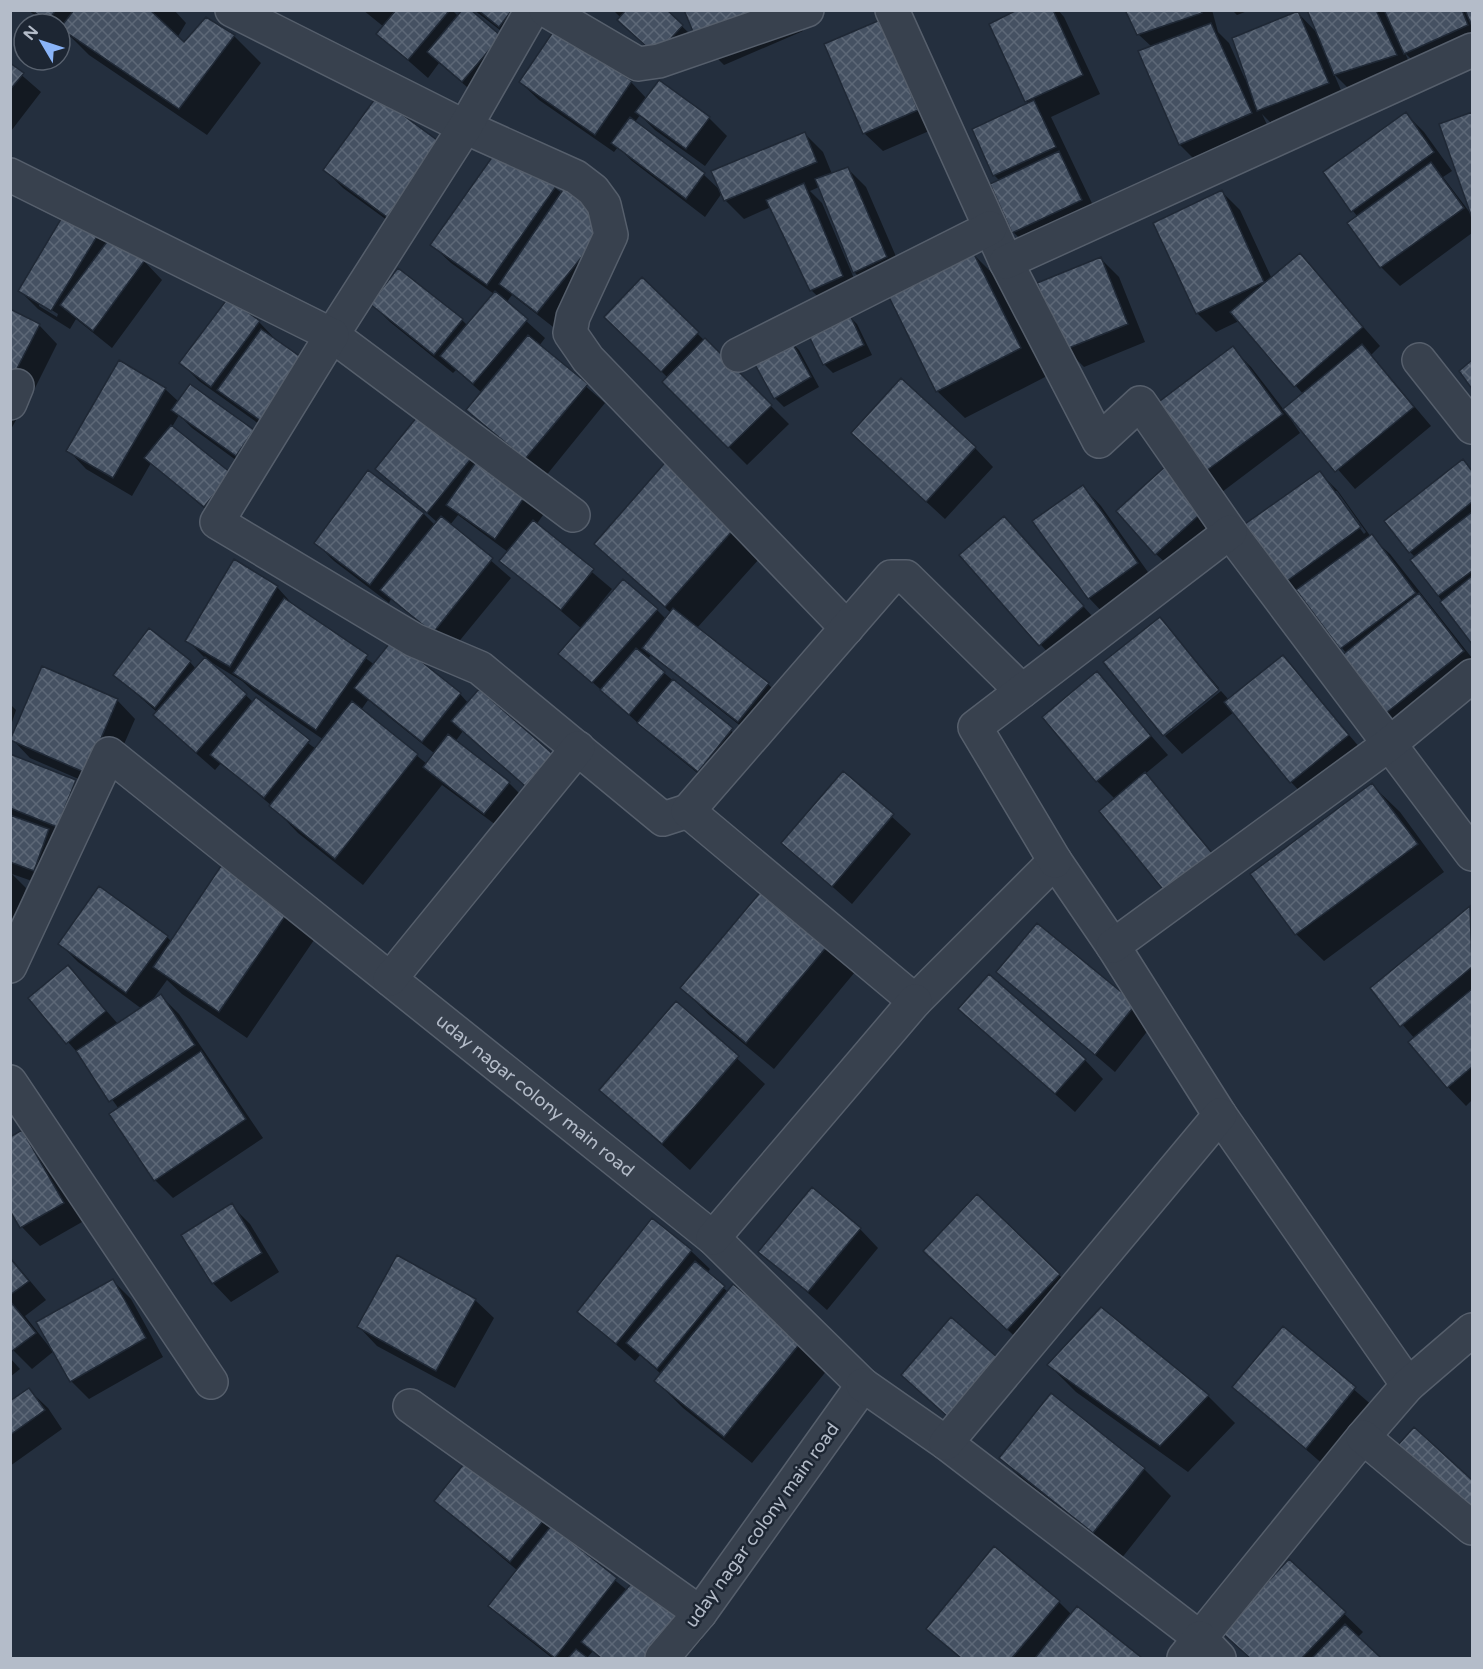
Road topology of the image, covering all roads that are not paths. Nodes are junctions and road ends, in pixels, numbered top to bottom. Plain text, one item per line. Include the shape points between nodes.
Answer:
1 (232, 10) edge
2 (532, 10) edge
3 (546, 10) edge
4 (807, 10) edge
5 (892, 10) edge
6 (1473, 50) edge
7 (465, 126) junction
8 (10, 175) edge
9 (990, 228) junction
10 (1006, 262) junction
11 (332, 335) junction
12 (738, 356) dead end
13 (1419, 360) dead end
14 (1473, 427) edge
15 (573, 515) dead end
16 (1230, 532) junction
17 (847, 628) junction
18 (1473, 676) edge
19 (1022, 691) junction
20 (1388, 745) junction
21 (578, 748) junction
22 (688, 811) junction
23 (1473, 854) edge
24 (1055, 861) junction
25 (1113, 945) junction
26 (10, 966) edge
27 (390, 979) junction
28 (915, 1001) junction
29 (10, 1082) edge
30 (1220, 1115) junction
31 (713, 1238) junction
32 (1473, 1330) edge
33 (210, 1382) dead end
34 (864, 1385) junction
35 (1408, 1385) junction
36 (410, 1406) dead end
37 (1363, 1437) junction
38 (946, 1443) junction
39 (1473, 1528) edge
40 (700, 1613) junction
41 (1201, 1652) edge
42 (662, 1659) edge

1 - 7 street
2 - 7 street
3 - 4 street via 638,64 658,61
5 - 9 street
6 - 10 street
7 - 11 street
7 - 17 street via 576,177 598,197 604,205 611,235 573,317 570,333 588,359
8 - 11 street
9 - 10 street
9 - 12 street
10 - 16 street via 1099,441 1140,404
11 - 15 street
11 - 21 street via 217,522 414,640 480,668
13 - 14 street
16 - 19 street
16 - 20 street
17 - 19 street via 891,577 900,575
17 - 22 street
18 - 20 street
19 - 24 street via 975,727
20 - 23 street
20 - 25 street
21 - 22 street via 663,819
21 - 27 street
22 - 28 street
24 - 25 street
24 - 28 street
25 - 30 street
26 - 27 street, uday nagar colony main road via 109,754
27 - 31 street, uday nagar colony main road
28 - 31 street
29 - 33 street
30 - 35 street
30 - 38 street
31 - 34 street, uday nagar colony main road
32 - 35 street
34 - 38 street
34 - 40 street, uday nagar colony main road
35 - 37 street
36 - 40 street
37 - 39 street
37 - 41 street
38 - 41 street
40 - 42 street, uday nagar colony main road

